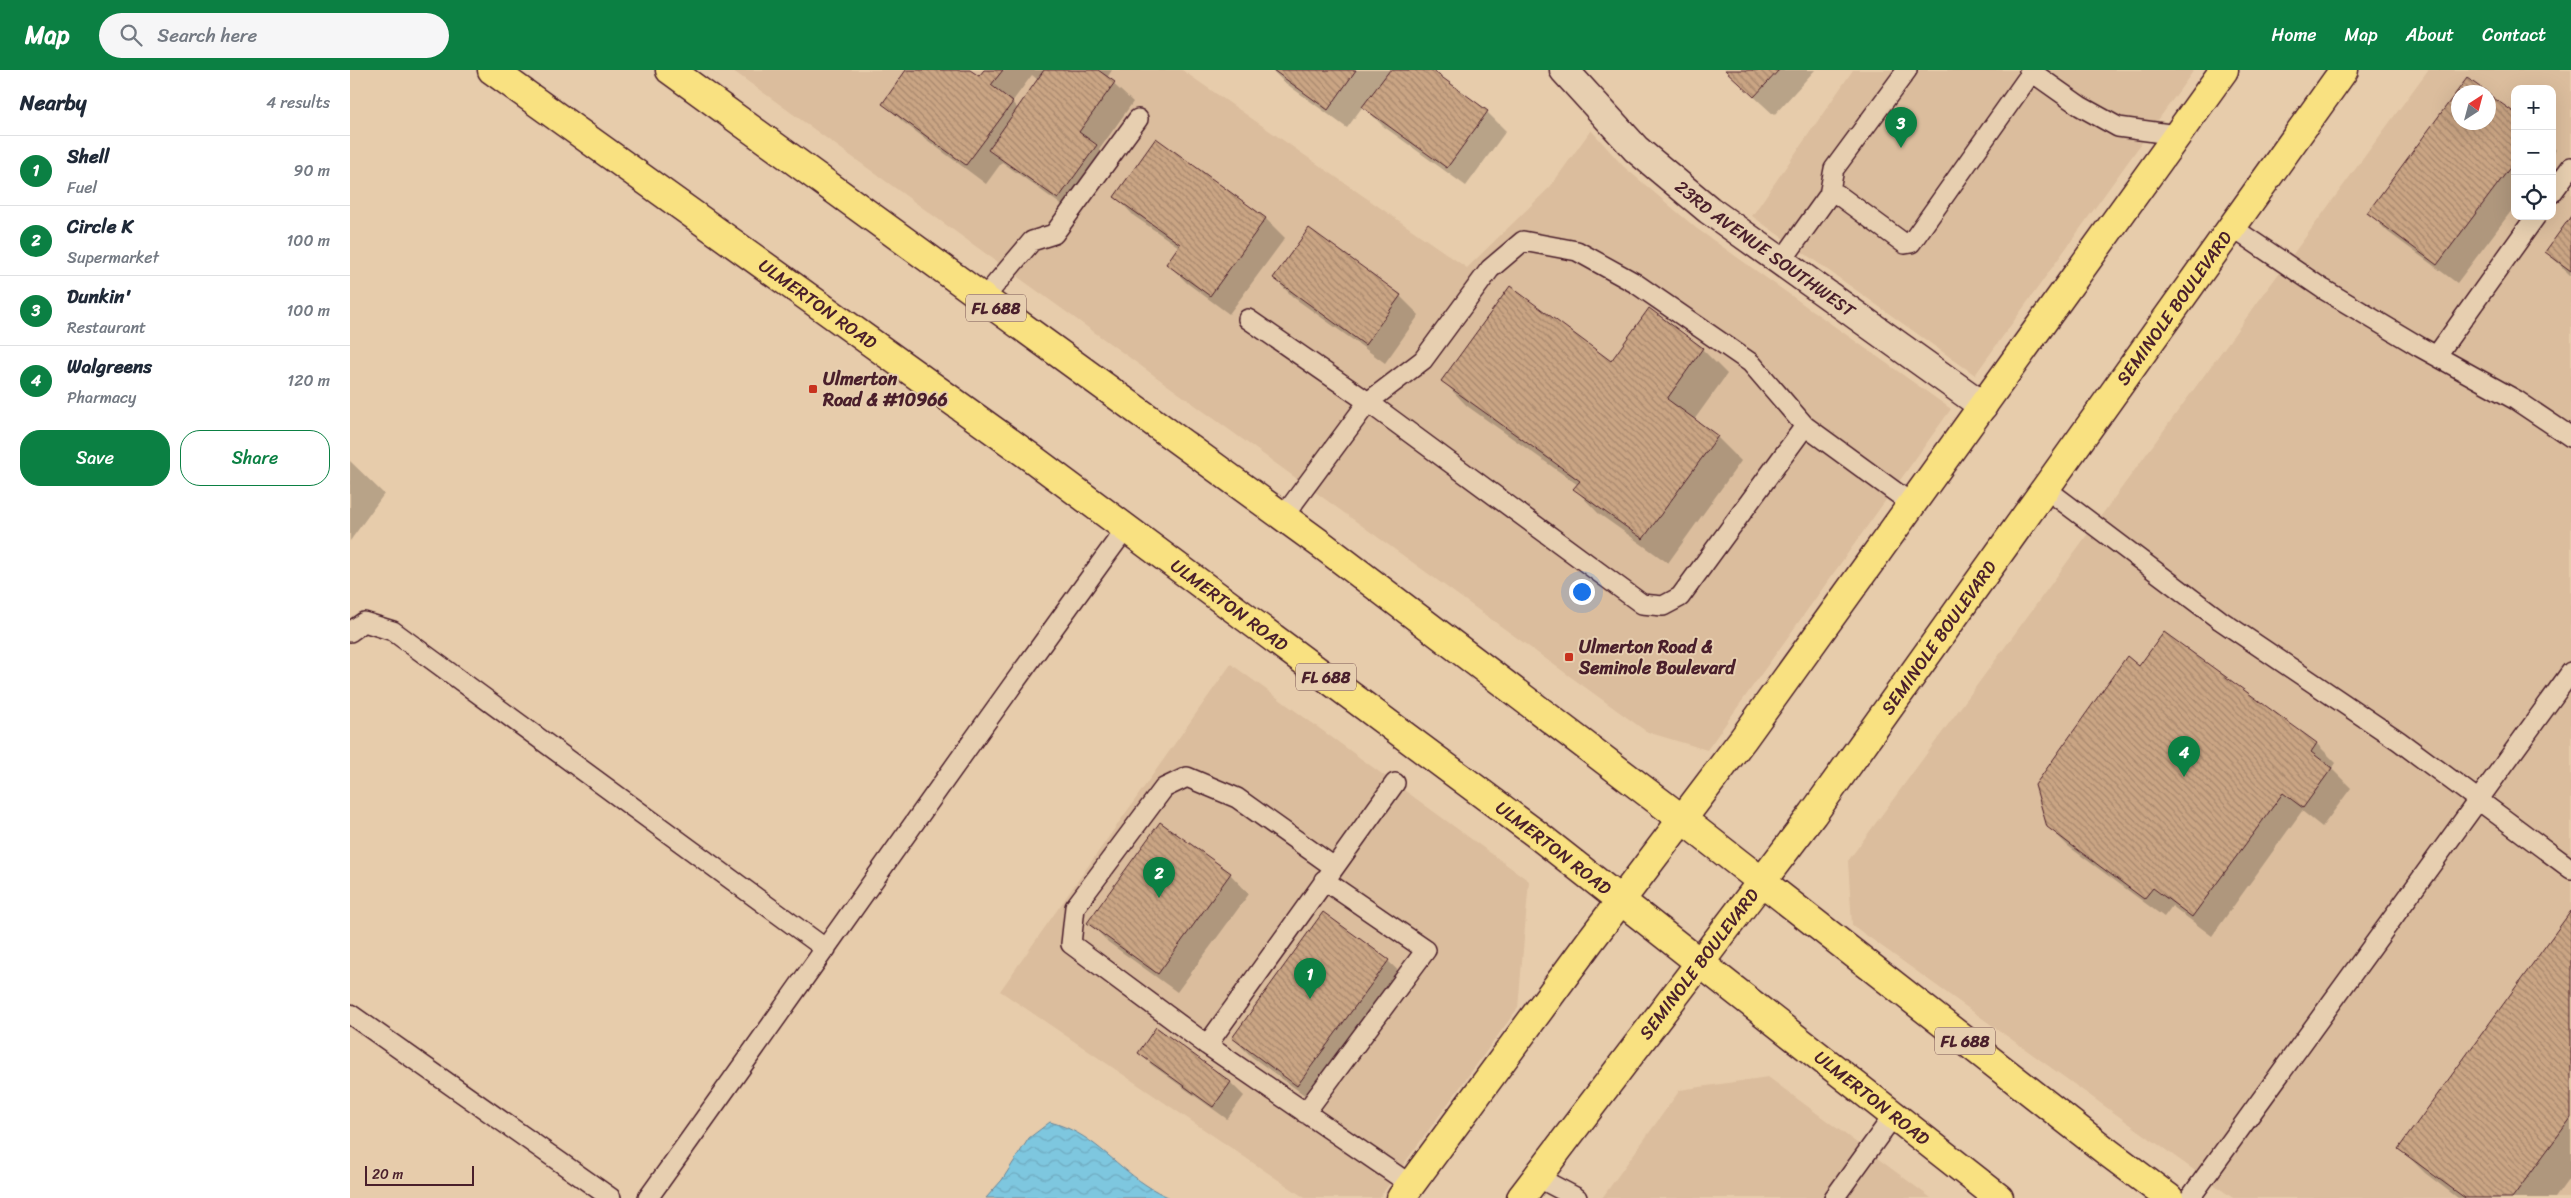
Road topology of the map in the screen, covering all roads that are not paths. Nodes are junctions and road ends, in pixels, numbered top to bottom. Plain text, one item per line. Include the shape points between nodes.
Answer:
1 (492, 70) edge
2 (1564, 70) edge
3 (1907, 70) edge
4 (2224, 70) edge
5 (2344, 70) edge
6 (670, 72) edge
7 (2033, 72) edge
8 (1138, 119) dead end
9 (2177, 135) junction
10 (2571, 167) edge
11 (2556, 188) edge
12 (1829, 195) junction
13 (2533, 220) edge
14 (2233, 228) junction
15 (1781, 262) junction
16 (983, 299) junction
17 (1248, 319) dead end
18 (2437, 355) junction
19 (1368, 402) junction
20 (1983, 406) junction
21 (1805, 426) junction
22 (2571, 437) edge
23 (2045, 488) junction
24 (1912, 504) junction
25 (1283, 517) junction
26 (1126, 527) junction
27 (350, 632) edge
28 (2571, 672) edge
29 (1395, 783) dead end
30 (2477, 800) junction
31 (1682, 818) junction
32 (2571, 869) edge
33 (1329, 874) junction
34 (1763, 882) junction
35 (1621, 899) junction
36 (826, 949) junction
37 (1702, 963) junction
38 (350, 1014) edge
39 (1207, 1045) junction
40 (1305, 1112) junction
41 (1894, 1115) junction
42 (1529, 1188) edge
43 (1406, 1191) edge
44 (611, 1198) edge
45 (648, 1198) edge
46 (1578, 1198) edge
47 (1834, 1198) edge
48 (1999, 1198) edge
49 (2169, 1198) edge
50 (2190, 1198) edge

1 - 26 main road, ULMERTON ROAD / FL 688
2 - 15 street, 23RD AVENUE SOUTHWEST via 1636,149 1709,210
3 - 12 lane via 1834,169
4 - 9 main road
5 - 14 main road, SEMINOLE BOULEVARD
6 - 16 main road, FL 688
7 - 9 lane via 2080,106 2118,127
7 - 12 lane via 1911,243 1904,244 1837,194
8 - 16 lane via 1054,234 1032,241
9 - 20 main road
10 - 11 lane
12 - 15 lane
13 - 18 lane
14 - 18 lane via 2323,289
14 - 23 main road, SEMINOLE BOULEVARD
15 - 20 street, 23RD AVENUE SOUTHWEST
16 - 25 main road, FL 688
17 - 19 lane
18 - 22 lane via 2516,400
19 - 21 lane via 1423,360 1490,269 1523,241 1577,251 1635,283 1751,364
19 - 21 lane via 1642,604 1663,606 1680,597
19 - 25 lane
20 - 24 main road
21 - 24 lane
23 - 30 lane via 2220,620 2399,741
23 - 34 main road, SEMINOLE BOULEVARD
24 - 31 main road via 1743,739
25 - 31 main road, FL 688
26 - 35 main road, ULMERTON ROAD / FL 688
26 - 36 lane via 953,766
27 - 36 lane via 364,622 393,631
28 - 30 lane
29 - 33 lane
30 - 32 lane
30 - 50 lane
31 - 34 main road, FL 688
31 - 35 main road
33 - 39 lane
33 - 39 lane via 1237,798 1187,777 1164,788 1075,907 1071,944
33 - 40 lane via 1426,950
34 - 37 main road, SEMINOLE BOULEVARD
34 - 49 main road, FL 688
35 - 37 main road, ULMERTON ROAD / FL 688
35 - 43 main road
36 - 45 lane
37 - 41 main road, ULMERTON ROAD / FL 688
37 - 42 main road, SEMINOLE BOULEVARD
38 - 44 lane
39 - 40 lane
40 - 43 lane
41 - 47 lane
41 - 48 main road, ULMERTON ROAD / FL 688
42 - 46 lane

